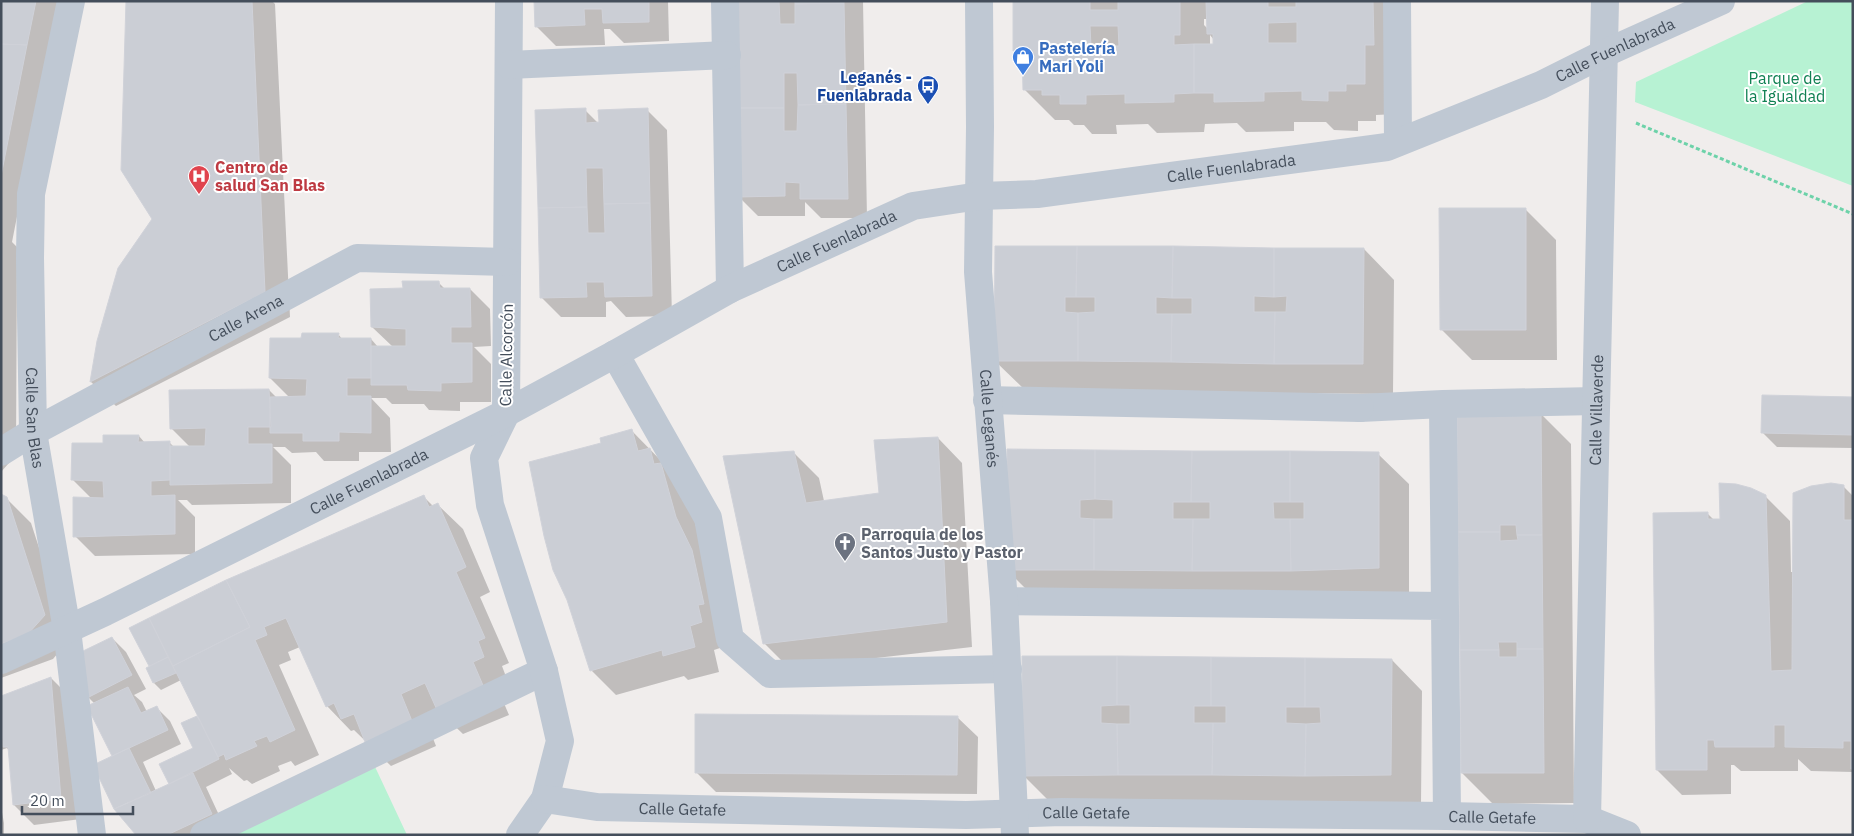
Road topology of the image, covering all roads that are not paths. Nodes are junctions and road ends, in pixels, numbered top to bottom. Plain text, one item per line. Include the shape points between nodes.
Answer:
1 (71, 1) edge
2 (509, 1) edge
3 (725, 1) edge
4 (979, 1) edge
5 (1397, 1) edge
6 (1605, 1) edge
7 (1721, 1) edge
8 (1603, 54) junction
9 (727, 55) junction
10 (508, 65) junction
11 (1398, 142) junction
12 (979, 196) junction
13 (507, 262) junction
14 (730, 289) junction
15 (615, 354) junction
16 (987, 400) junction
17 (1596, 401) junction
18 (1443, 404) junction
19 (506, 414) junction
20 (33, 432) junction
21 (1, 452) edge
22 (1004, 601) junction
23 (1444, 606) junction
24 (67, 630) junction
25 (1, 660) edge
26 (1008, 670) junction
27 (544, 671) junction
28 (544, 799) junction
29 (1447, 816) junction
30 (1587, 819) junction
31 (1014, 824) edge
32 (92, 835) edge
33 (204, 835) edge
34 (520, 835) edge
35 (1627, 835) edge

1 - 20 street, Calle San Blas via 30,194
2 - 10 street, Calle Alcorcón
3 - 9 street
4 - 12 street, Calle Leganés
5 - 11 street
6 - 8 street, Calle Villaverde
7 - 8 street, Calle Fuenlabrada
8 - 11 street, Calle Fuenlabrada via 1541,84
8 - 17 street, Calle Villaverde
9 - 10 street
9 - 14 street
10 - 13 street, Calle Alcorcón
11 - 12 street, Calle Fuenlabrada via 1387,147 1037,194
12 - 14 street, Calle Fuenlabrada via 913,206
12 - 16 street, Calle Leganés via 978,272
13 - 19 street, Calle Alcorcón
13 - 20 street, Calle Arena via 356,258
14 - 15 street, Calle Fuenlabrada
15 - 19 street, Calle Fuenlabrada
15 - 26 street via 708,518 730,639 770,674
16 - 18 street via 1360,408
16 - 22 street, Calle Leganés
17 - 18 street
17 - 30 street, Calle Villaverde
18 - 23 street
19 - 24 street, Calle Fuenlabrada
19 - 27 street, Calle Alcorcón via 484,458 490,505
20 - 21 street, Calle Arena
20 - 24 street, Calle San Blas
22 - 23 street
22 - 26 street, Calle Leganés
23 - 29 street
24 - 25 street, Calle Fuenlabrada
24 - 32 street, Calle San Blas
26 - 31 street, Calle Leganés
27 - 28 street, Calle Alcorcón via 560,741
27 - 33 street
28 - 31 street, Calle Getafe via 597,807 966,815
28 - 34 street, Calle Alcorcón
29 - 30 street, Calle Getafe
29 - 31 street, Calle Getafe via 1062,812
30 - 35 street, Calle Getafe

